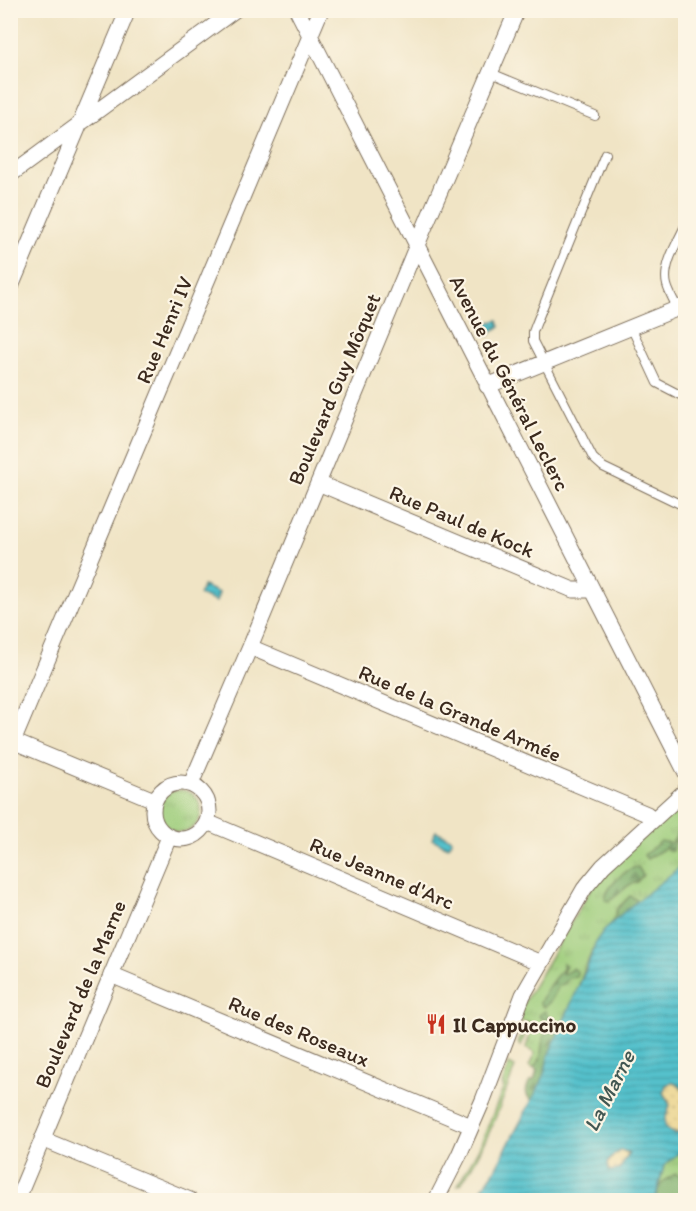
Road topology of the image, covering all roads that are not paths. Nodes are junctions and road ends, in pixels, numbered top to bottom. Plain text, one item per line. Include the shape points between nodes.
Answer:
1 (128, 10) edge
2 (235, 10) edge
3 (297, 10) edge
4 (321, 10) edge
5 (517, 10) edge
6 (310, 37) junction
7 (491, 73) junction
8 (595, 116) dead end
9 (80, 123) junction
10 (605, 154) dead end
11 (10, 175) edge
12 (686, 224) edge
13 (417, 245) junction
14 (10, 289) edge
15 (681, 306) edge
16 (632, 327) junction
17 (544, 361) junction
18 (487, 386) junction
19 (686, 398) edge
20 (318, 483) junction
21 (686, 507) edge
22 (592, 590) junction
23 (250, 647) junction
24 (12, 744) edge
25 (686, 773) edge
26 (190, 784) junction
27 (686, 790) edge
28 (154, 800) junction
29 (653, 819) junction
30 (207, 822) junction
31 (169, 837) junction
32 (541, 963) junction
33 (111, 975) junction
34 (471, 1126) junction
35 (42, 1139) junction
36 (17, 1200) edge
37 (190, 1200) edge
38 (436, 1200) edge

1 - 9 street
2 - 9 street
3 - 6 street, Avenue du Général Leclerc
4 - 6 street, Rue Henri IV
5 - 7 street, Boulevard Guy Môquet
6 - 13 street, Avenue du Général Leclerc
6 - 24 street, Rue Henri IV
7 - 8 lane
7 - 13 street, Boulevard Guy Môquet
9 - 11 street
9 - 14 street
10 - 17 lane via 533,332
12 - 15 lane via 667,276 667,284
13 - 18 street, Avenue du Général Leclerc
13 - 20 street, Boulevard Guy Môquet
15 - 16 street
16 - 17 street
16 - 19 lane via 657,382
17 - 18 street
17 - 21 lane via 593,458 603,467
18 - 22 street, Avenue du Général Leclerc
20 - 22 street, Rue Paul de Kock via 573,590
20 - 23 street, Boulevard Guy Môquet
22 - 25 street, Avenue du Général Leclerc
23 - 26 street, Boulevard Guy Môquet
23 - 29 street, Rue de la Grande Armée
24 - 28 street
26 - 28 street via 173,783 158,792
26 - 30 street via 205,795
27 - 29 street
28 - 31 street via 156,826
29 - 32 street via 592,878
30 - 31 street via 187,839
30 - 32 street, Rue Jeanne d'Arc
31 - 33 street, Boulevard de la Marne
32 - 34 street via 523,995
33 - 34 street, Rue des Roseaux
33 - 35 street, Boulevard de la Marne
34 - 38 street
35 - 36 street, Boulevard de la Marne
35 - 37 street

